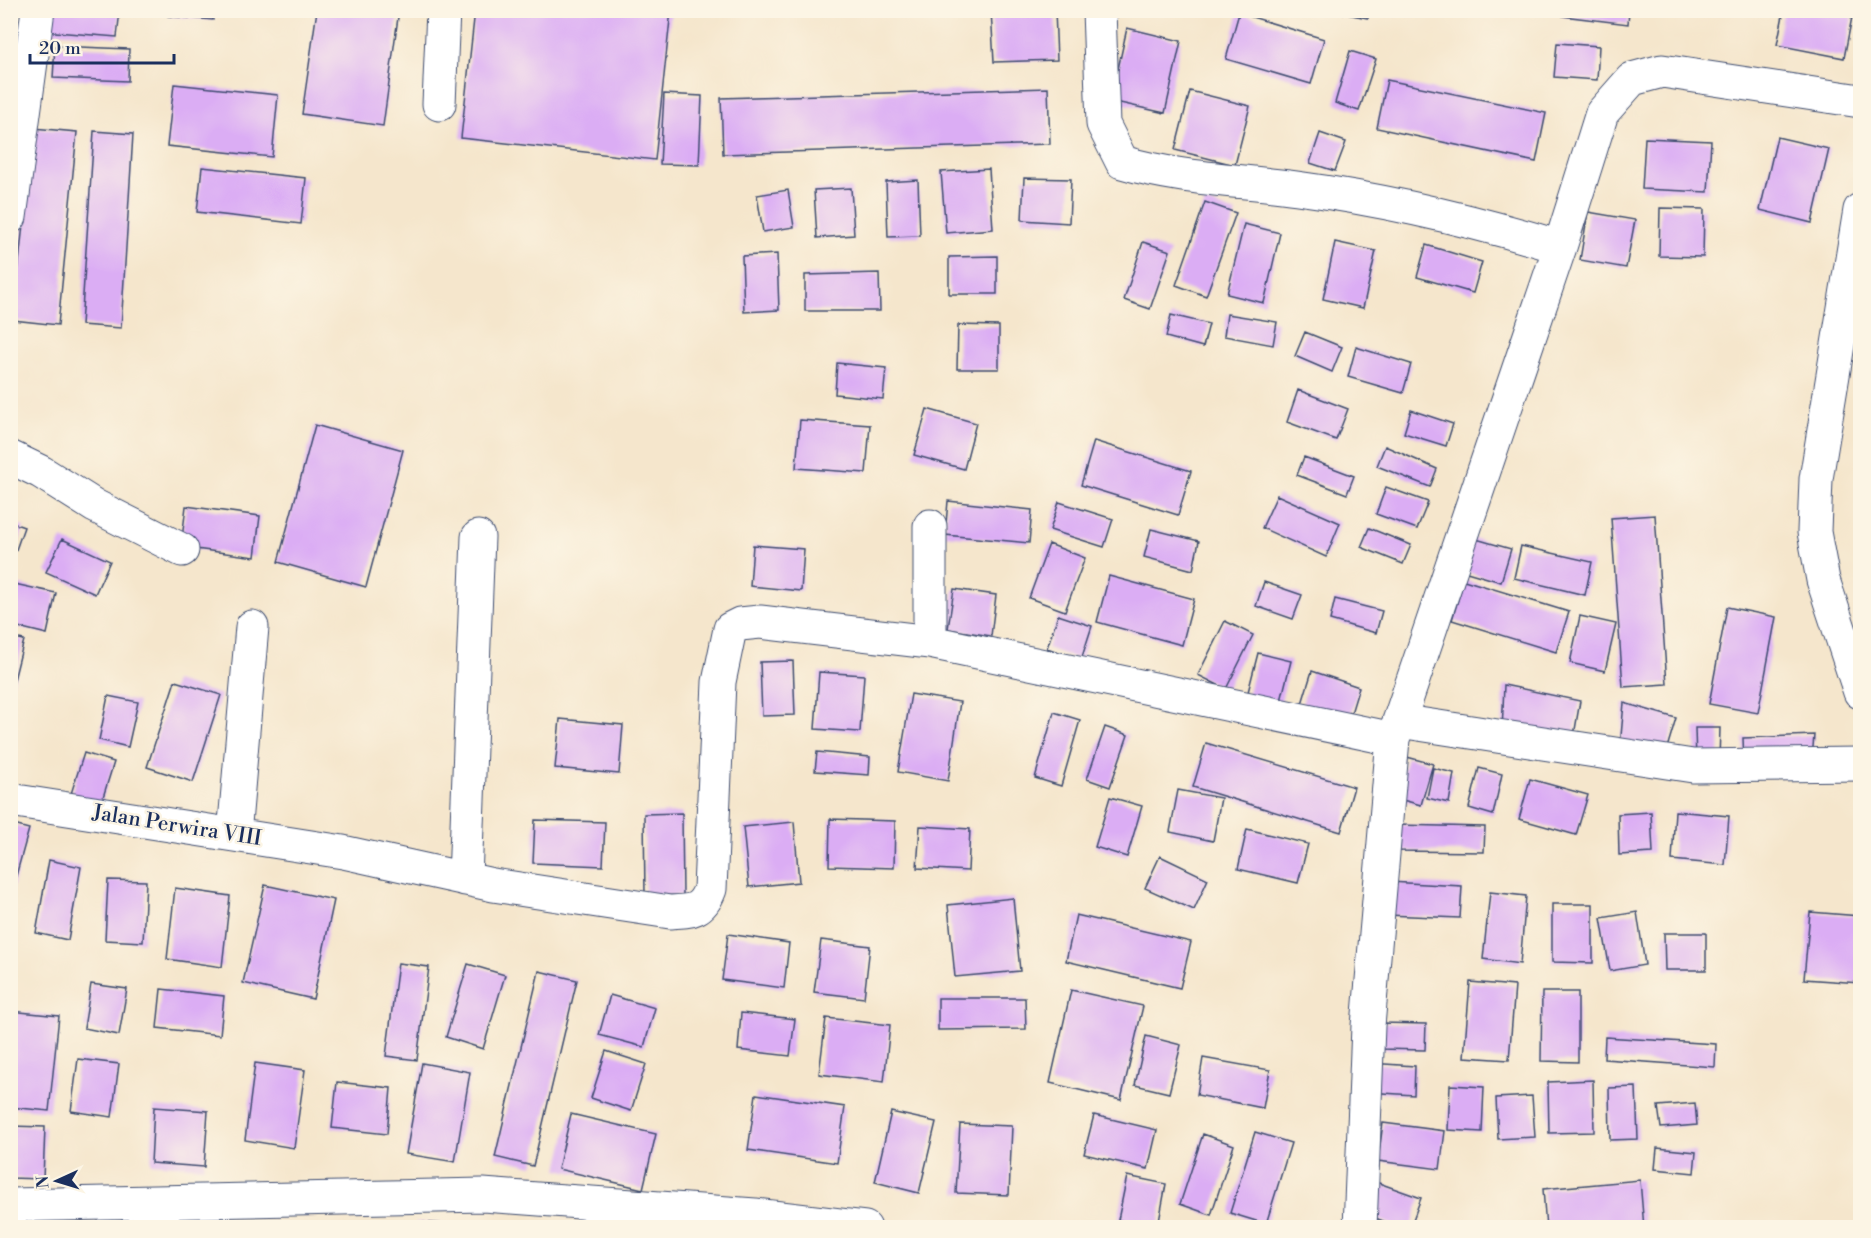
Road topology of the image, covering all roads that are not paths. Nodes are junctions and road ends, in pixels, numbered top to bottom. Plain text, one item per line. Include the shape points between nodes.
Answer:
1 (38, 10) edge
2 (443, 10) edge
3 (1099, 10) edge
4 (1860, 101) edge
5 (439, 104) dead end
6 (1860, 210) edge
7 (10, 217) edge
8 (1560, 247) junction
9 (10, 457) edge
10 (930, 526) dead end
11 (478, 537) dead end
12 (182, 550) dead end
13 (252, 627) dead end
14 (930, 642) junction
15 (1860, 692) edge
16 (1396, 730) junction
17 (1860, 764) edge
18 (10, 800) edge
19 (234, 835) junction
20 (465, 879) junction
21 (10, 1205) edge
22 (308, 1213) edge
23 (865, 1227) edge
24 (1360, 1227) edge

1 - 7 street
2 - 5 street
3 - 8 street via 1103,124 1122,162 1153,171 1299,188 1431,213
4 - 8 street via 1662,71 1632,79 1602,113
6 - 15 street via 1816,479 1814,532 1823,580
8 - 16 street
9 - 12 street
10 - 14 street
11 - 20 street
13 - 19 street
14 - 16 street
14 - 20 street, Jalan Perwira VIII via 760,622 730,629 719,682 710,889 705,903 692,911 670,912
16 - 17 street via 1693,766
16 - 24 street via 1368,1026
18 - 19 street, Jalan Perwira VIII
19 - 20 street, Jalan Perwira VIII via 343,852
21 - 22 street
22 - 23 street via 483,1195

